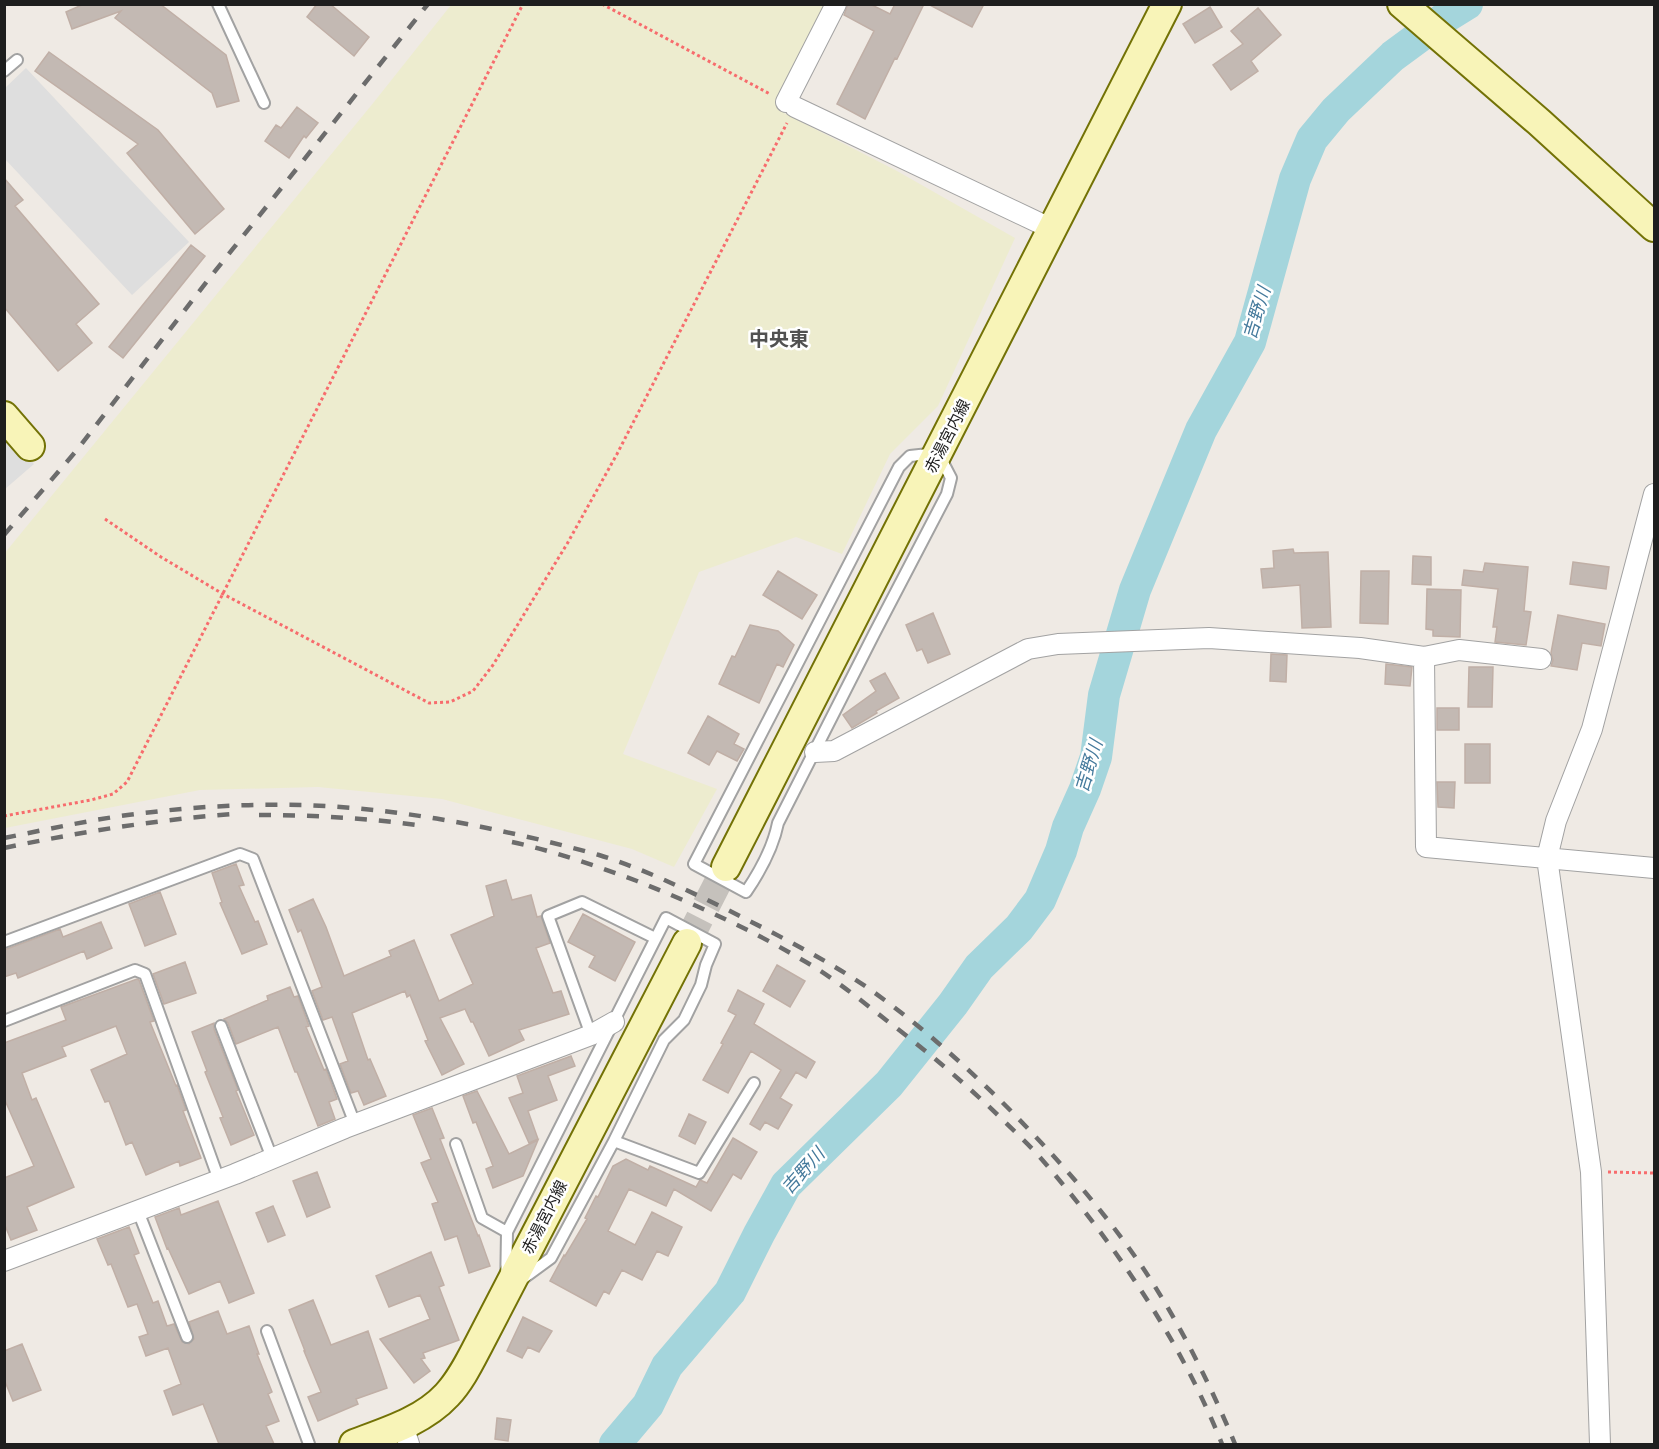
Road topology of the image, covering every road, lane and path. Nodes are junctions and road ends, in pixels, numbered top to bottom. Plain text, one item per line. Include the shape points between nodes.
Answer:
1 (218, 4) edge
2 (523, 4) edge
3 (602, 4) edge
4 (836, 4) edge
5 (1402, 4) edge
6 (1161, 9) edge
7 (17, 60) dead end
8 (4, 71) edge
9 (264, 103) dead end
10 (790, 104) junction
11 (1654, 227) edge
12 (1052, 229) junction
13 (4, 416) edge
14 (30, 446) dead end
15 (938, 453) junction
16 (1654, 494) edge
17 (105, 519) dead end
18 (223, 594) junction
19 (1424, 657) junction
20 (1541, 659) dead end
21 (815, 752) junction
22 (4, 816) edge
23 (1547, 858) junction
24 (726, 867) tunnel mouth
25 (1654, 867) edge
26 (655, 938) junction
27 (4, 942) edge
28 (687, 943) tunnel mouth
29 (4, 1021) edge
30 (614, 1022) junction
31 (220, 1026) dead end
32 (591, 1035) junction
33 (754, 1083) dead end
34 (355, 1124) junction
35 (614, 1141) junction
36 (456, 1144) dead end
37 (272, 1158) junction
38 (1591, 1172) junction
39 (1654, 1173) edge
40 (219, 1180) junction
41 (138, 1211) junction
42 (507, 1232) junction
43 (4, 1260) edge
44 (506, 1291) junction
45 (267, 1331) dead end
46 (187, 1336) dead end
47 (406, 1435) edge
48 (309, 1444) edge
49 (354, 1444) edge
50 (1600, 1444) edge

1 - 9 lane
2 - 18 path
3 - 10 path
4 - 10 street
5 - 11 main road
6 - 12 main road, 赤湯宮内線
7 - 8 lane
10 - 12 street
10 - 18 path via 617,454 493,665 473,691 450,702 429,703
12 - 15 main road, 赤湯宮内線
13 - 14 main road
15 - 21 lane via 951,478 948,494
15 - 21 lane via 910,456 899,467 694,864 746,892
15 - 24 main road, 赤湯宮内線
16 - 23 street via 1592,729 1556,821
17 - 18 path
18 - 22 path via 127,782 114,794
19 - 20 street via 1459,650
19 - 21 street via 1360,648 1209,638 1058,644 1028,649 834,751
19 - 23 street via 1426,847
23 - 25 street
23 - 38 street
26 - 30 lane
26 - 32 lane via 582,902 548,916
26 - 35 lane via 666,918 715,944 684,1020 664,1041
27 - 34 lane via 240,854 253,859
28 - 44 main road, 赤湯宮内線
29 - 40 lane via 135,970 145,974
30 - 32 street
30 - 42 lane
31 - 37 lane
32 - 34 street
33 - 35 lane via 699,1173
34 - 37 street
35 - 44 lane via 551,1258
36 - 42 lane via 482,1218
37 - 40 street
38 - 39 path
38 - 50 street
40 - 41 street
41 - 43 street
41 - 46 lane
42 - 44 lane
44 - 47 main road, 赤湯宮内線 via 480,1344 448,1395
45 - 48 lane
47 - 49 main road, 赤湯宮内線

